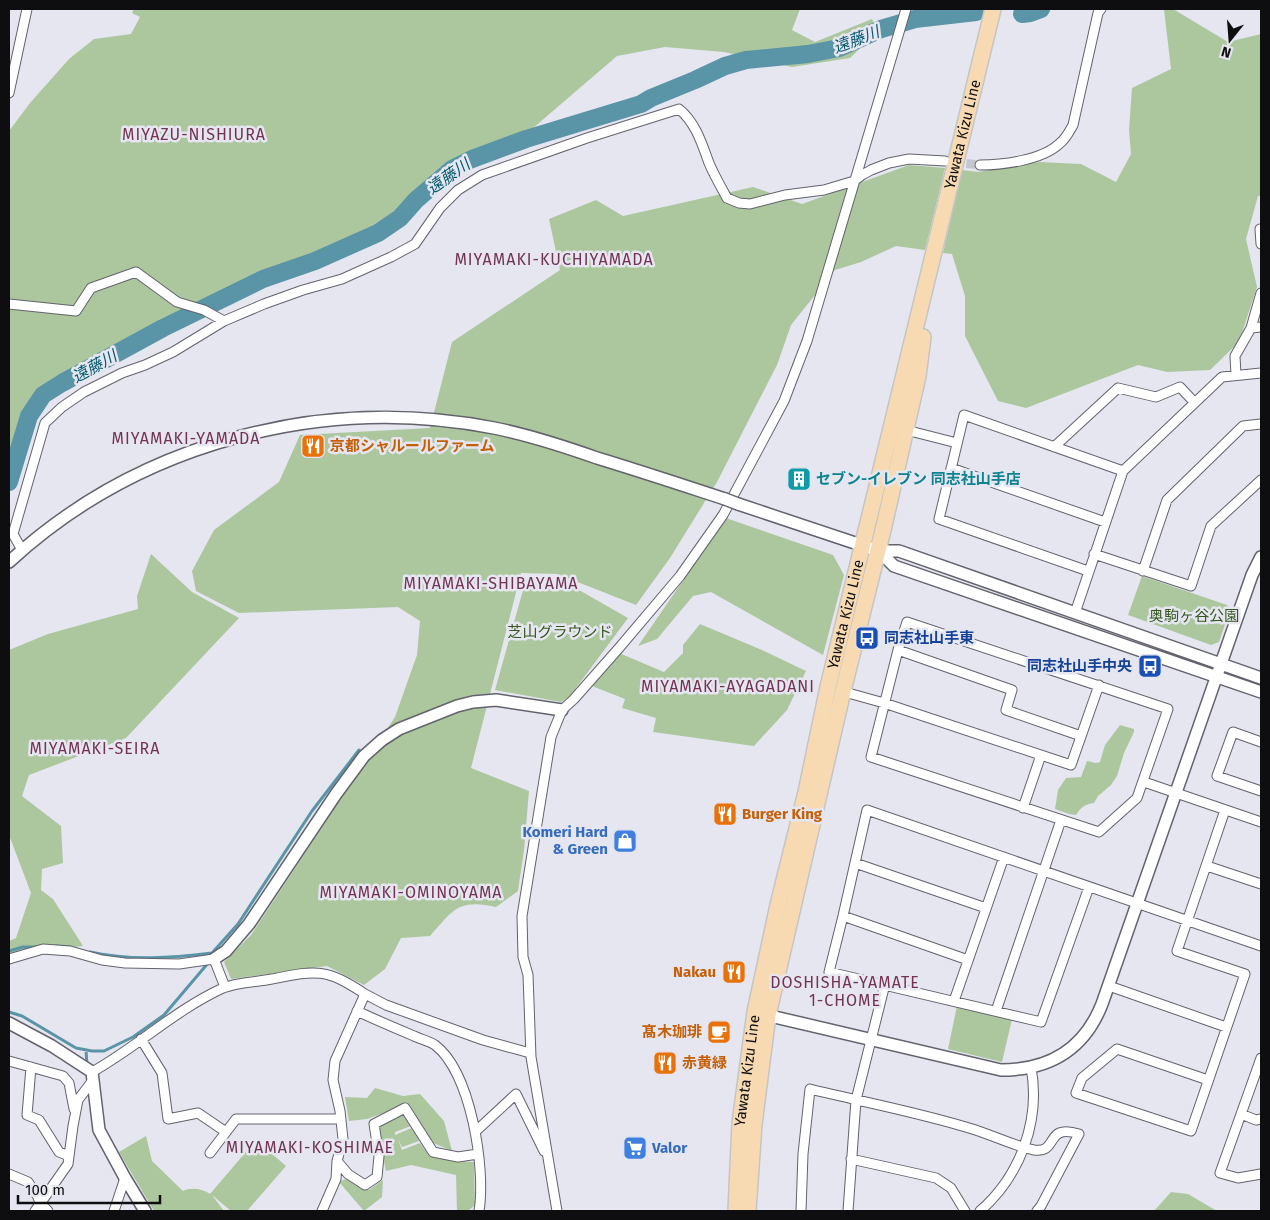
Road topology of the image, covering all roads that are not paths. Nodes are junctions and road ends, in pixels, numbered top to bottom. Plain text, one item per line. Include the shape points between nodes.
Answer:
1 (27, 9) edge
2 (906, 9) edge
3 (993, 9) edge
4 (1101, 9) edge
5 (9, 93) edge
6 (945, 161) tunnel mouth
7 (980, 165) tunnel mouth
8 (854, 182) junction
9 (1261, 229) edge
10 (1261, 244) edge
11 (933, 259) junction
12 (1261, 293) edge
13 (9, 304) edge
14 (224, 322) junction
15 (1261, 327) edge
16 (1251, 328) junction
17 (1261, 374) edge
18 (1236, 376) junction
19 (1194, 402) junction
20 (1261, 424) edge
21 (906, 430) junction
22 (957, 443) junction
23 (1054, 447) junction
24 (951, 468) junction
25 (1122, 471) junction
26 (1261, 480) edge
27 (1105, 522) junction
28 (862, 546) junction
29 (22, 550) junction
30 (878, 551) junction
31 (1094, 554) junction
32 (1261, 557) edge
33 (9, 562) edge
34 (1143, 570) junction
35 (1088, 571) junction
36 (1075, 612) junction
37 (898, 650) junction
38 (1221, 665) junction
39 (1217, 677) junction
40 (1261, 678) edge
41 (1099, 685) junction
42 (836, 689) junction
43 (1261, 692) edge
44 (884, 703) junction
45 (562, 710) junction
46 (1081, 736) junction
47 (1261, 742) edge
48 (1041, 755) junction
49 (1144, 782) junction
50 (1261, 791) edge
51 (1176, 793) junction
52 (1024, 808) junction
53 (1225, 810) junction
54 (1061, 820) junction
55 (1261, 822) edge
56 (1004, 857) junction
57 (855, 863) junction
58 (1207, 866) junction
59 (1044, 871) junction
60 (1261, 884) edge
61 (1089, 887) junction
62 (1138, 904) junction
63 (986, 908) junction
64 (844, 916) junction
65 (1188, 921) junction
66 (1261, 946) edge
67 (9, 959) edge
68 (214, 959) junction
69 (968, 960) junction
70 (885, 984) junction
71 (1109, 986) junction
72 (225, 987) junction
73 (365, 994) junction
74 (954, 1001) junction
75 (358, 1011) junction
76 (996, 1011) junction
77 (761, 1014) junction
78 (9, 1023) edge
79 (1226, 1027) junction
80 (141, 1039) junction
81 (872, 1040) junction
82 (530, 1053) junction
83 (1261, 1058) edge
84 (9, 1062) edge
85 (31, 1067) junction
86 (1031, 1067) junction
87 (92, 1076) junction
88 (1208, 1080) junction
89 (856, 1100) junction
90 (75, 1114) junction
91 (1241, 1114) junction
92 (341, 1119) junction
93 (1261, 1119) edge
94 (226, 1132) junction
95 (475, 1132) junction
96 (1024, 1147) junction
97 (210, 1153) dead end
98 (478, 1154) junction
99 (69, 1156) junction
100 (548, 1159) junction
101 (851, 1159) junction
102 (337, 1161) junction
103 (9, 1174) edge
104 (1261, 1174) edge
105 (125, 1178) junction
106 (38, 1207) edge
107 (118, 1209) edge
108 (48, 1211) edge
109 (146, 1211) edge
110 (322, 1211) edge
111 (479, 1211) edge
112 (557, 1211) edge
113 (736, 1211) edge
114 (748, 1211) edge
115 (800, 1211) edge
116 (848, 1211) edge
117 (965, 1211) edge
118 (980, 1211) edge
119 (1037, 1211) edge

1 - 5 street
2 - 8 street
3 - 11 main road, Yawata Kizu Line
4 - 7 street via 1068,135 1046,153 1002,164
6 - 8 street via 909,159 889,163
8 - 14 street via 750,204 727,198 696,130 679,109 482,175 458,190 440,208 415,244 342,279 295,293
8 - 45 street via 807,341 784,401 723,515 680,576
9 - 10 street
11 - 21 main road, Yawata Kizu Line via 918,376
11 - 28 main road, Yawata Kizu Line
12 - 16 street
13 - 14 street via 76,311 92,288 136,272 177,302 204,310
14 - 29 street via 172,352 84,392 45,423 13,534
15 - 16 street
16 - 18 street via 1234,356
17 - 18 street
18 - 19 street via 1222,377
19 - 23 street via 1180,387 1156,397 1118,388
19 - 25 street
20 - 34 street via 1243,426 1167,500
21 - 22 street
21 - 30 main road, Yawata Kizu Line
22 - 23 street via 964,415
22 - 24 street
23 - 25 street
24 - 27 street
24 - 35 street via 939,519
25 - 27 street
26 - 34 street via 1211,526 1191,586
27 - 31 street
28 - 29 street, bridge via 535,437 444,420 351,417 272,428 211,444 169,460 98,496
28 - 30 street
28 - 42 main road, Yawata Kizu Line
29 - 33 street
30 - 36 street via 899,551
30 - 39 street via 894,566
30 - 42 main road, Yawata Kizu Line
31 - 34 street
31 - 35 street
32 - 38 street
35 - 36 street
36 - 38 street
37 - 41 street via 907,622
37 - 44 street
37 - 46 street via 1012,690 1006,710
38 - 39 street
38 - 40 street
39 - 43 street
39 - 51 street
41 - 46 street
41 - 49 street via 1168,709
42 - 44 street
42 - 77 main road, Yawata Kizu Line
44 - 48 street
44 - 52 street via 871,757
45 - 68 street via 484,700 457,706 399,729 382,740 364,756 336,794 249,924 226,951
45 - 82 street via 551,737 522,916 523,957 528,975
46 - 48 street via 1071,765
47 - 50 street via 1233,732 1217,776
48 - 52 street
49 - 51 street
49 - 54 street via 1137,798 1099,832
51 - 53 street
51 - 62 street
52 - 54 street
53 - 55 street
53 - 58 street
54 - 59 street
56 - 57 street via 867,810
56 - 59 street
56 - 63 street
57 - 63 street
57 - 64 street
58 - 60 street
58 - 65 street
59 - 61 street
59 - 76 street
61 - 62 street
61 - 76 street via 1041,1022
62 - 65 street
62 - 71 street
63 - 69 street
64 - 69 street
64 - 70 street via 829,972
65 - 66 street
65 - 79 street via 1177,951 1245,974
67 - 68 street via 43,949 70,951 125,963 179,964
68 - 72 street
69 - 74 street
70 - 74 street
70 - 81 street
71 - 79 street
71 - 86 street via 1096,1018 1081,1039 1057,1058
72 - 73 street via 303,972 326,973
72 - 80 street via 174,1015
73 - 75 street
73 - 82 street via 386,1005 483,1040
74 - 76 street
75 - 92 street via 336,1061 333,1080
75 - 95 street via 435,1045 452,1065 463,1089
77 - 81 street
77 - 113 main road, Yawata Kizu Line via 740,1123
77 - 114 main road, Yawata Kizu Line
78 - 87 street via 52,1046
79 - 88 street
80 - 87 street
80 - 94 street via 162,1073 168,1119 198,1113
81 - 86 street via 1001,1070
81 - 89 street
82 - 100 street
83 - 91 street
84 - 85 street
85 - 90 street via 63,1076 69,1083
85 - 99 street via 27,1115 39,1120 59,1152
86 - 96 street via 1033,1111
87 - 90 street via 78,1100
87 - 105 street via 99,1130
88 - 88 street via 1191,1131 1076,1093 1082,1078 1117,1049
89 - 96 street via 969,1128
89 - 101 street
89 - 115 street via 810,1089
90 - 99 street
91 - 93 street
91 - 104 street via 1220,1173 1238,1178
92 - 94 street via 236,1119
92 - 102 street via 343,1139
94 - 97 street
95 - 98 street
95 - 100 street via 516,1094
96 - 118 street via 1006,1183
96 - 119 street via 1034,1150 1046,1148 1061,1131 1079,1134
98 - 102 street via 458,1157 434,1152 405,1108 374,1124 377,1177 365,1185 348,1174
98 - 111 street
99 - 106 street via 68,1164
100 - 112 street
101 - 116 street
101 - 117 street via 936,1178 951,1188
102 - 110 street via 336,1179
103 - 106 street via 28,1182 38,1197
105 - 107 street
105 - 109 street
106 - 108 street

